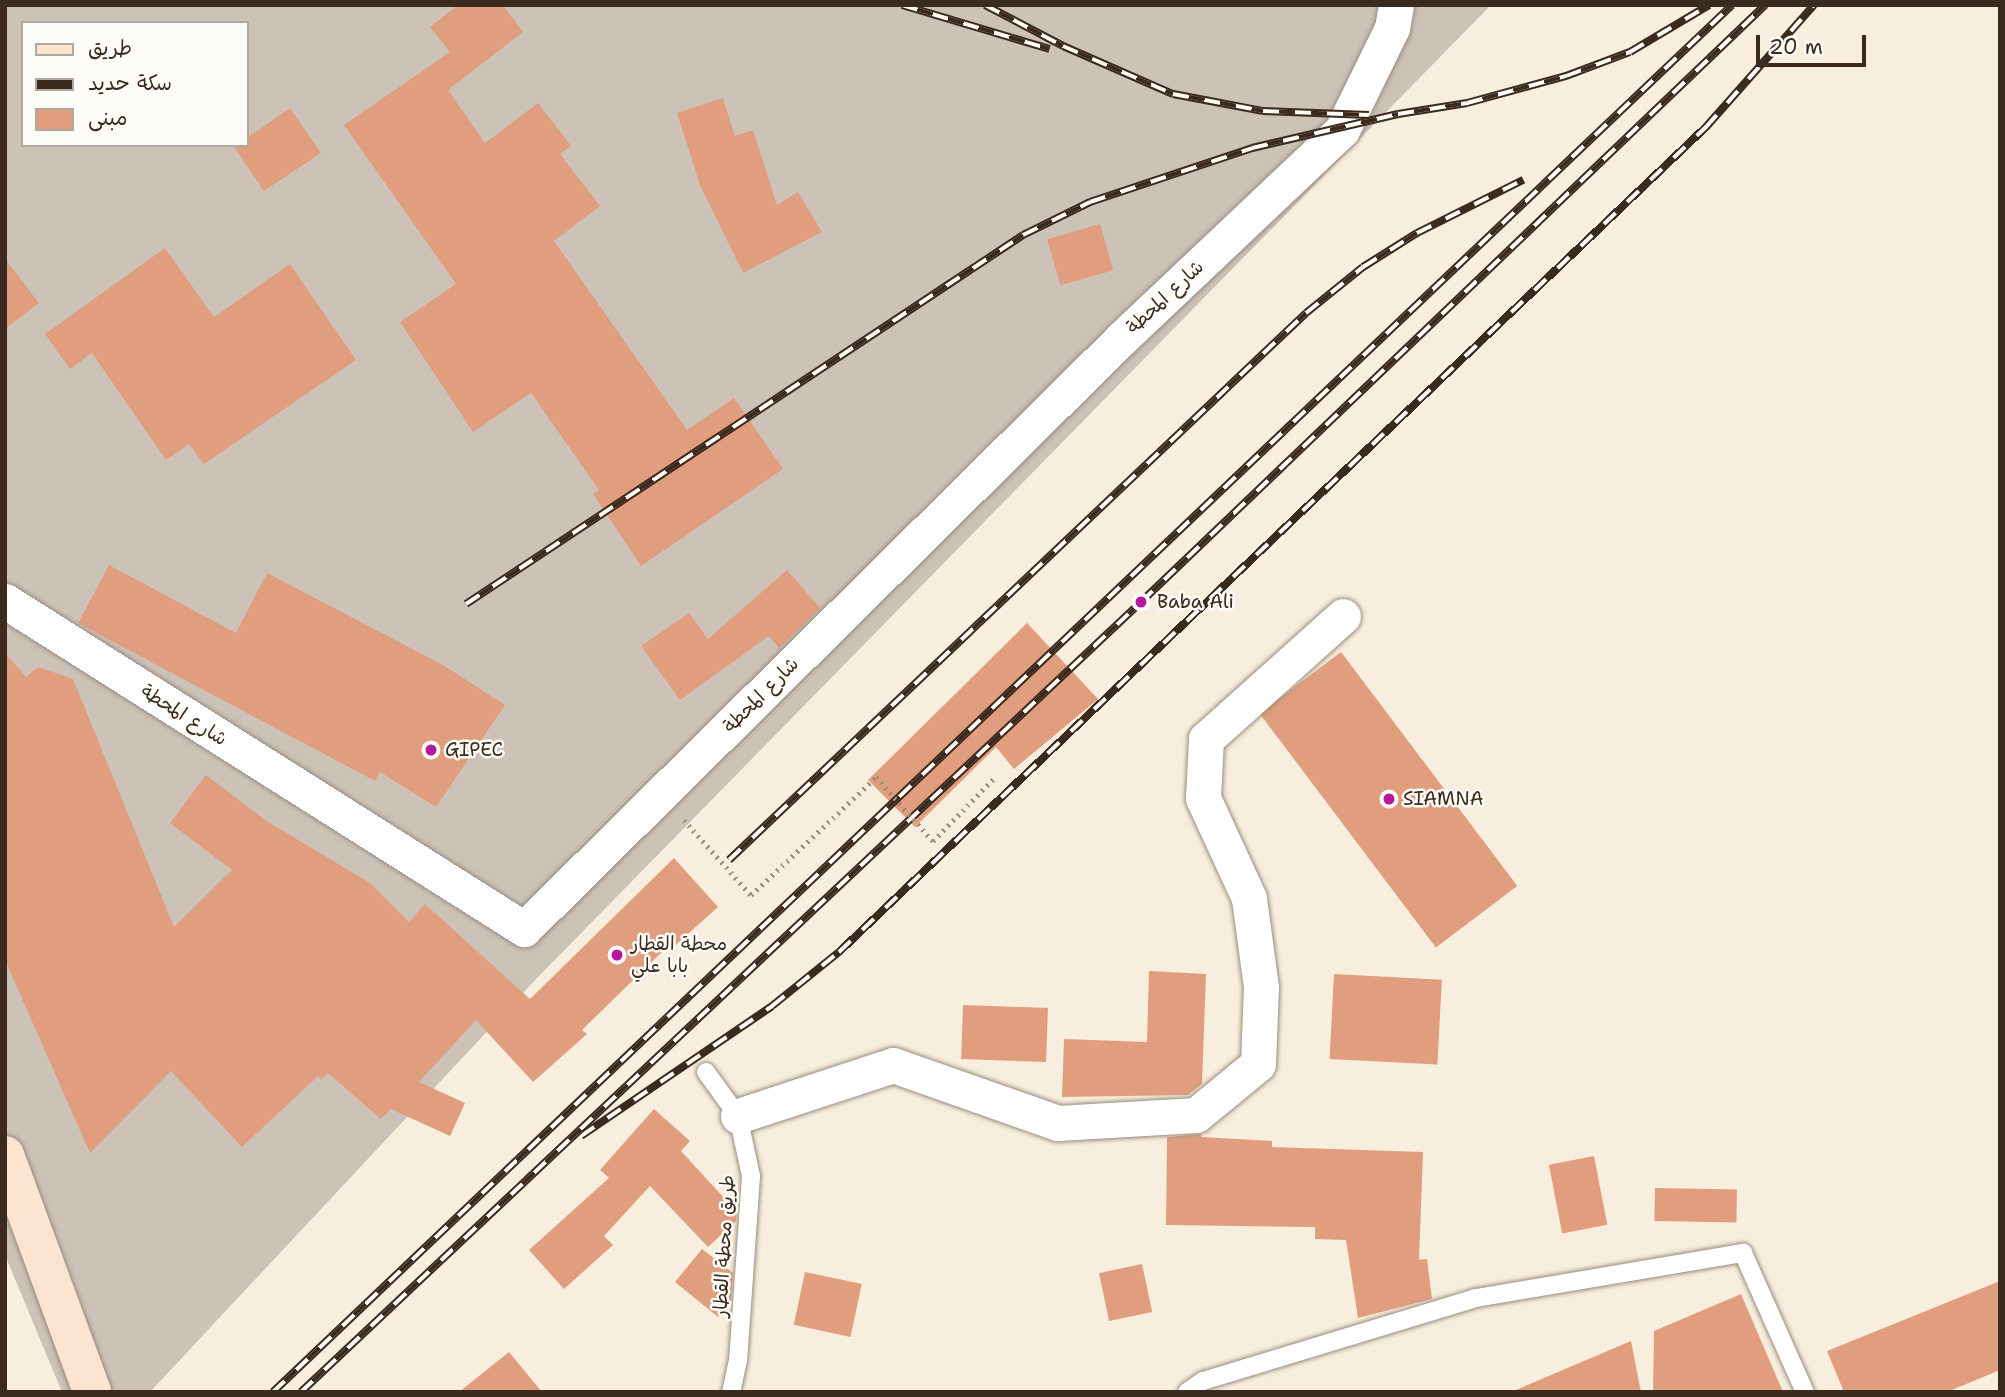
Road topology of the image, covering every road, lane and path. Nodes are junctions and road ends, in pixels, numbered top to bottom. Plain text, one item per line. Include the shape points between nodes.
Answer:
1 (1396, 5) edge
2 (5, 601) edge
3 (1343, 616) dead end
4 (993, 779) dead end
5 (661, 794) junction
6 (706, 1072) dead end
7 (738, 1116) junction
8 (5, 1154) edge
9 (89, 1385) edge
10 (731, 1392) edge
11 (1186, 1392) edge
12 (1805, 1392) edge

1 - 5 street, شارع المحطة via 1392,28 1342,130 1121,339
2 - 5 street, شارع المحطة via 524,929
3 - 7 street via 1206,739 1203,798 1249,898 1261,988 1258,1065 1196,1115 1058,1123 893,1065
4 - 5 path, bridge via 933,841 876,777 751,895
6 - 7 lane, طريق محطة القطار
7 - 10 lane, طريق محطة القطار via 751,1176 738,1360
8 - 9 main road
11 - 12 lane via 1203,1381 1476,1298 1743,1253

